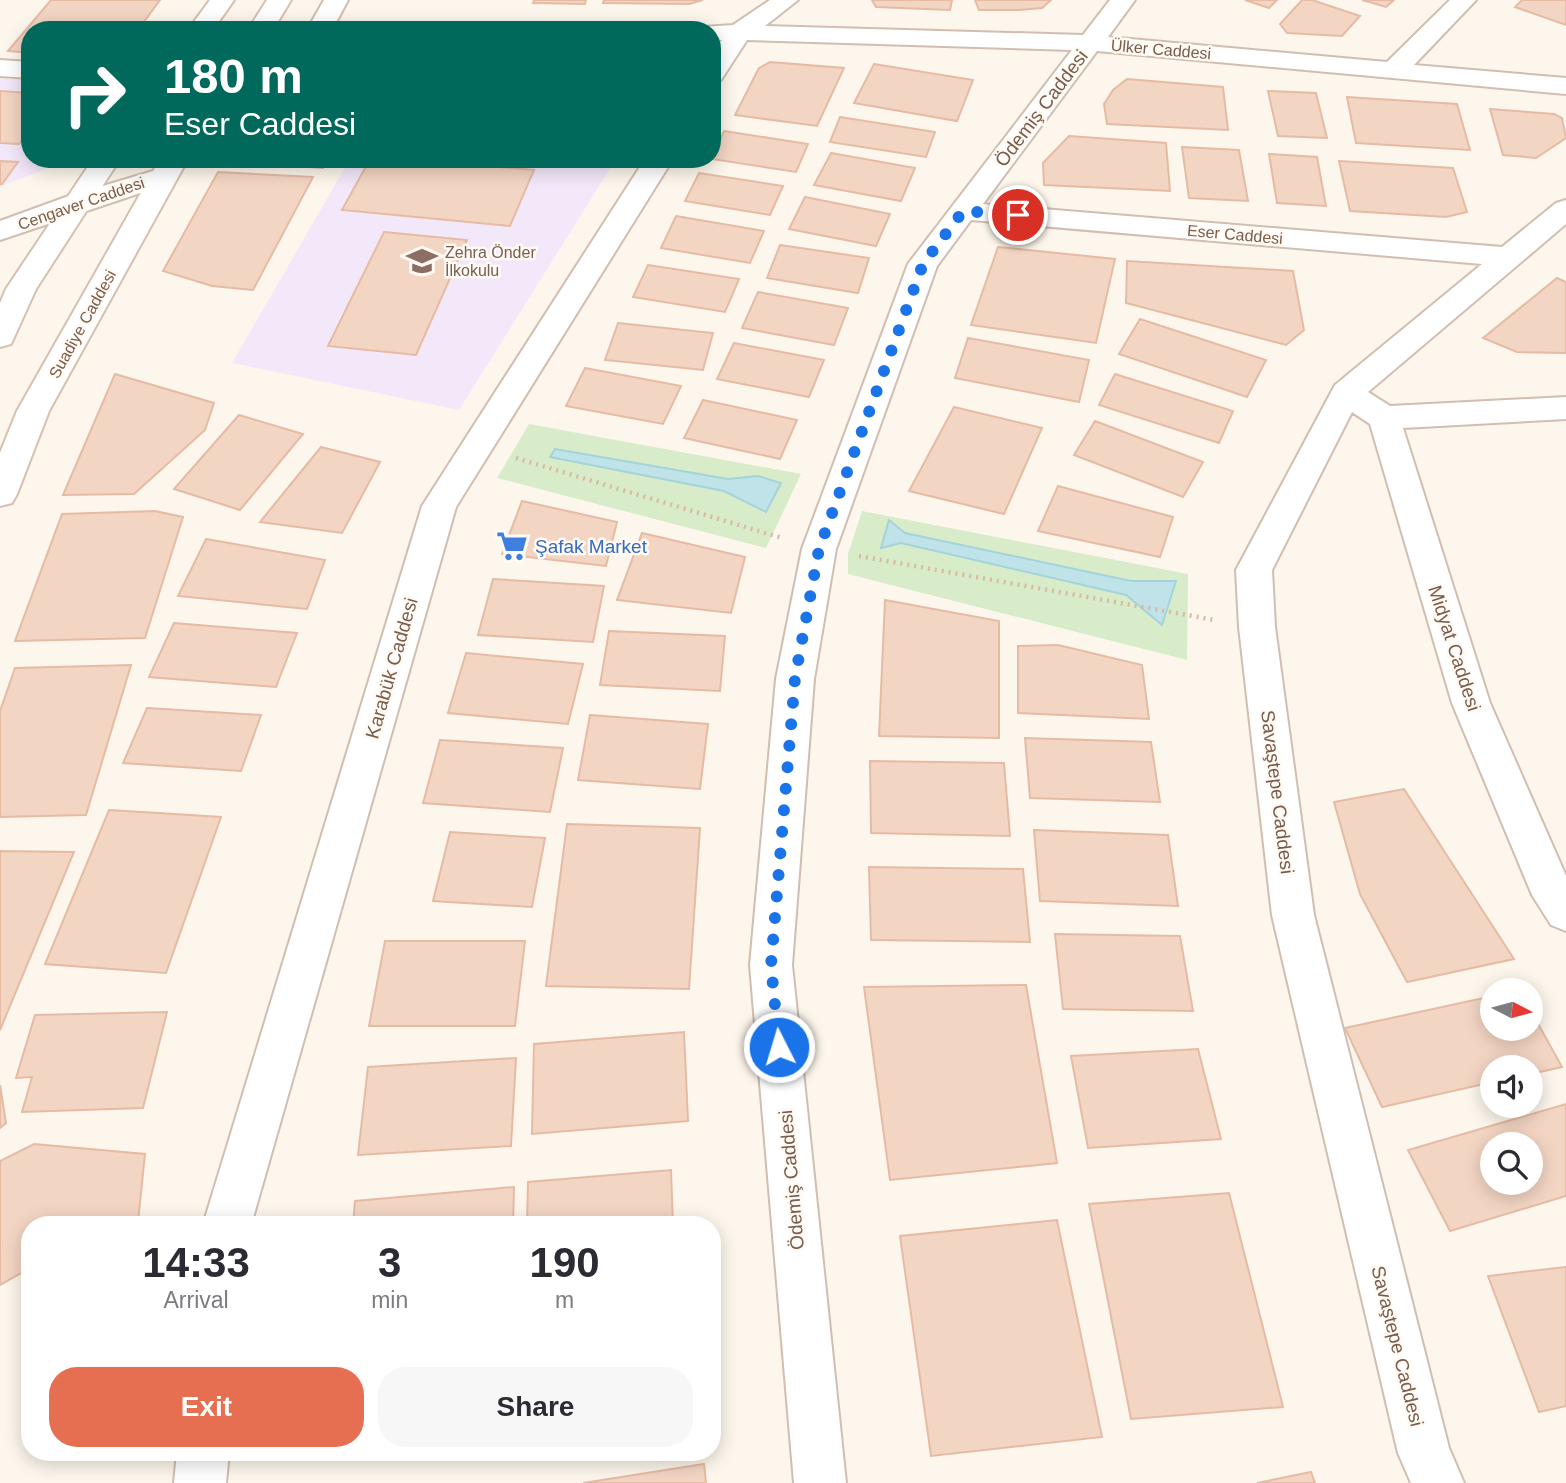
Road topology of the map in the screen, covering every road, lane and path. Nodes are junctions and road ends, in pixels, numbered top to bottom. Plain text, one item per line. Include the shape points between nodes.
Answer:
1 (222, 0) edge
2 (279, 0) edge
3 (336, 0) edge
4 (786, 0) edge
5 (1123, 0) edge
6 (1464, 0) edge
7 (207, 21) edge
8 (266, 21) edge
9 (324, 21) edge
10 (721, 32) edge
11 (740, 32) junction
12 (1091, 43) junction
13 (721, 61) edge
14 (0, 68) edge
15 (21, 69) edge
16 (1394, 70) junction
17 (1566, 86) edge
18 (101, 168) edge
19 (169, 168) edge
20 (653, 168) edge
21 (76, 203) junction
22 (1566, 209) edge
23 (963, 211) junction
24 (0, 231) edge
25 (1507, 257) junction
26 (0, 337) edge
27 (1346, 393) junction
28 (1566, 408) edge
29 (1384, 418) junction
30 (0, 494) edge
31 (1566, 912) edge
32 (230, 1216) edge
33 (201, 1461) edge
34 (200, 1483) edge
35 (820, 1483) edge
36 (1438, 1483) edge

1 - 7 street
2 - 8 street
3 - 9 street
4 - 11 street
5 - 12 street, Ödemiş Caddesi
6 - 16 street
10 - 11 street, Ülker Caddesi
11 - 12 street, Ülker Caddesi
11 - 13 street
12 - 16 street, Ülker Caddesi
12 - 23 street, Ödemiş Caddesi
14 - 15 street
16 - 17 street, Ülker Caddesi
18 - 21 street
19 - 21 street, Cengaver Caddesi
19 - 30 street, Suadiye Caddesi via 33,411
20 - 32 street, Karabük Caddesi via 439,506
21 - 24 street, Cengaver Caddesi
21 - 26 street via 21,289
22 - 25 street, Savaştepe Caddesi
23 - 25 street, Eser Caddesi
23 - 35 street, Ödemiş Caddesi via 923,264 819,549 795,678 771,965
25 - 27 street, Savaştepe Caddesi
27 - 29 street
27 - 36 street, Savaştepe Caddesi via 1254,570 1257,627 1293,915 1424,1453
28 - 29 street
29 - 31 street, Midyat Caddesi via 1471,703 1547,882
33 - 34 street

